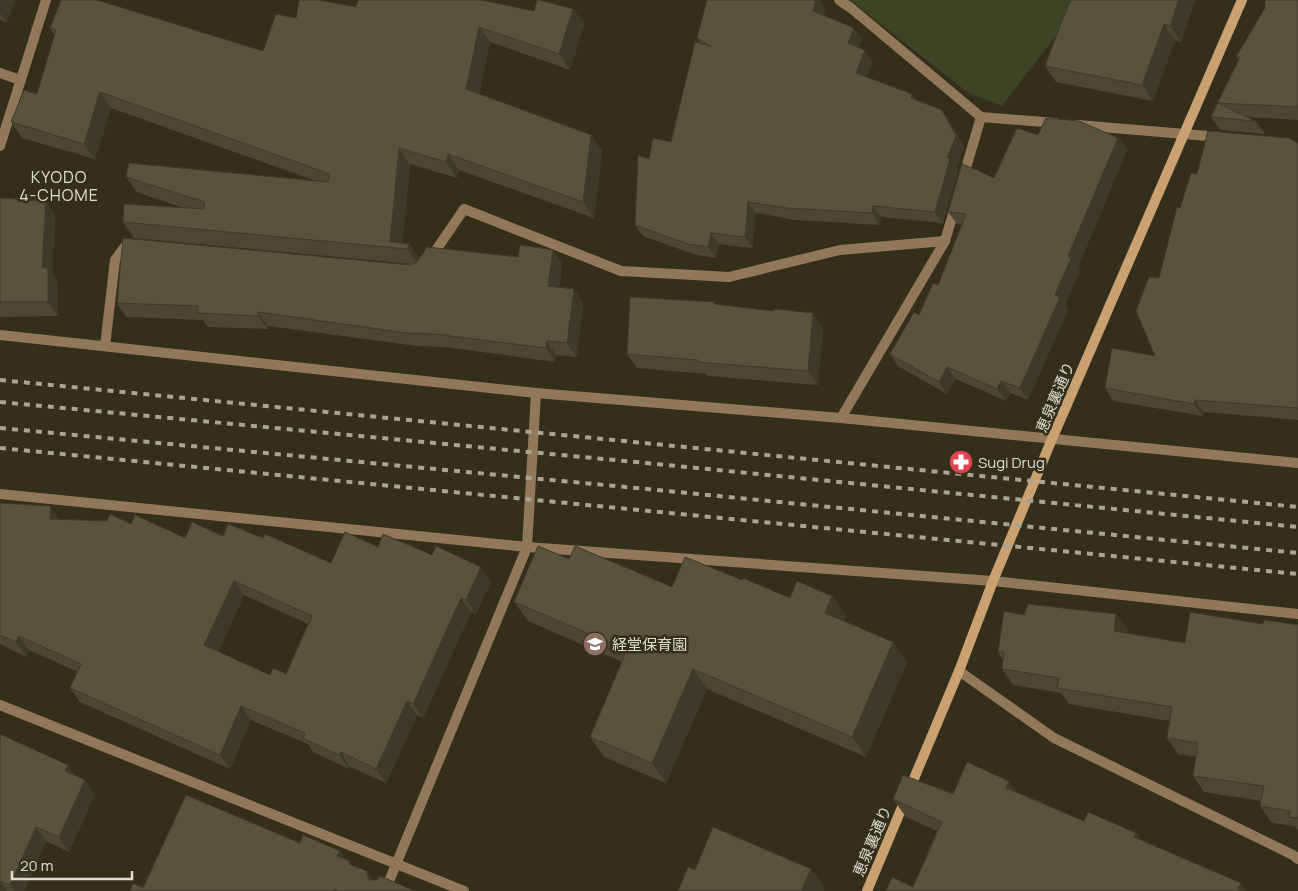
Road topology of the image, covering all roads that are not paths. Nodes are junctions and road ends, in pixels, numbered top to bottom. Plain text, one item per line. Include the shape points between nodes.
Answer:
1 (46, 0) edge
2 (839, 0) edge
3 (1242, 0) edge
4 (0, 73) edge
5 (20, 80) junction
6 (981, 117) junction
7 (1183, 134) junction
8 (1226, 137) edge
9 (0, 146) edge
10 (945, 241) junction
11 (137, 245) edge
12 (427, 264) edge
13 (0, 335) edge
14 (105, 346) junction
15 (536, 393) junction
16 (841, 418) junction
17 (1052, 439) junction
18 (1298, 463) edge
19 (0, 494) edge
20 (527, 547) junction
21 (993, 581) junction
22 (1298, 614) edge
23 (959, 671) junction
24 (0, 705) edge
25 (1298, 859) edge
26 (396, 865) junction
27 (385, 891) edge
28 (464, 891) edge
29 (867, 891) edge

1 - 5 street
2 - 6 street
3 - 7 street, 恵泉裏通り
4 - 5 street
5 - 9 street
6 - 7 street
6 - 10 street
7 - 8 street
7 - 17 street, 恵泉裏通り
10 - 12 street via 840,250 729,277 621,271 464,209
10 - 16 street
11 - 14 street via 127,244 115,260
13 - 14 street
14 - 15 street
15 - 16 street
15 - 20 street
16 - 17 street
17 - 18 street
17 - 21 street, 恵泉裏通り
19 - 20 street
20 - 21 street
20 - 26 street
21 - 22 street
21 - 23 street, 恵泉裏通り
23 - 25 street via 1054,738
23 - 29 street, 恵泉裏通り
24 - 26 street
26 - 27 street
26 - 28 street

